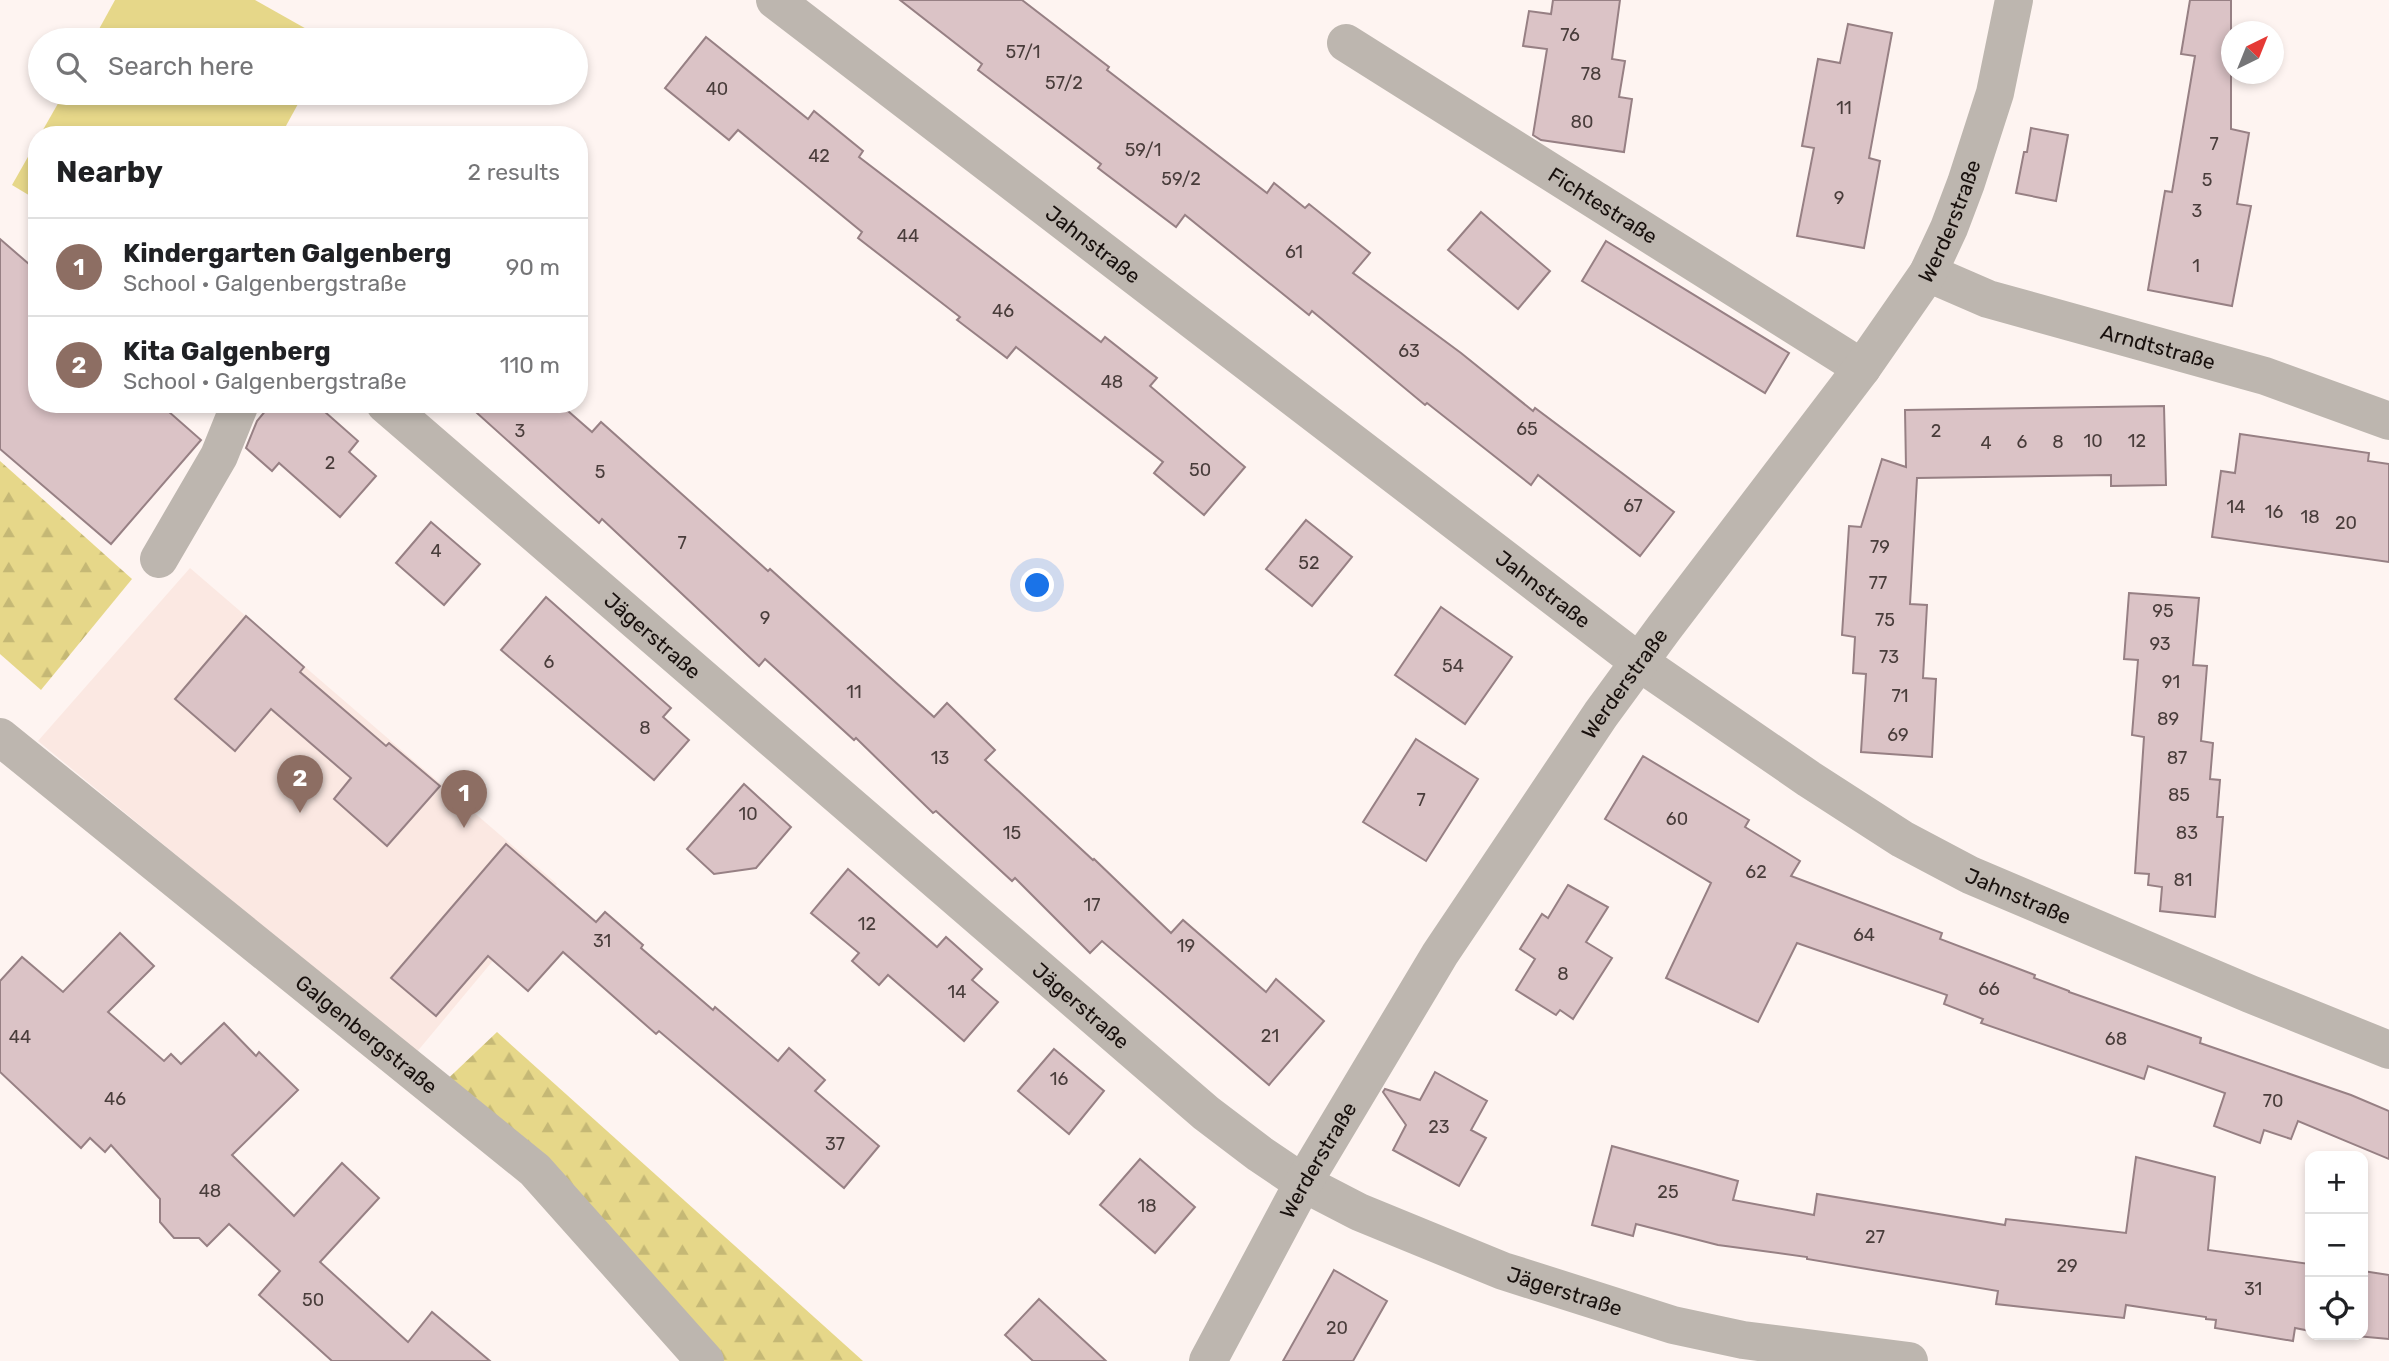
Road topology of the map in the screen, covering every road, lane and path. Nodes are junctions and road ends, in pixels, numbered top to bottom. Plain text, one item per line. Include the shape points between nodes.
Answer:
1 (775, 0) edge
2 (2014, 0) edge
3 (1346, 43) dead end
4 (1928, 273) junction
5 (1862, 368) junction
6 (236, 413) edge
7 (395, 413) edge
8 (2389, 421) edge
9 (159, 559) dead end
10 (1639, 662) junction
11 (0, 737) edge
12 (2389, 1050) edge
13 (1303, 1183) junction
14 (705, 1361) edge
15 (1208, 1361) edge
16 (1909, 1361) edge

1 - 10 street, Jahnstraße
2 - 4 street, Werderstraße via 1995,93 1953,217
3 - 5 street, Fichtestraße
4 - 5 street, Werderstraße
4 - 8 street, Arndtstraße via 1988,299 2265,376
5 - 10 street, Werderstraße
6 - 9 street via 219,456
7 - 13 street, Jägerstraße via 1206,1113
10 - 12 street, Jahnstraße via 1902,839 1970,875
10 - 13 street, Werderstraße via 1440,954
11 - 14 street, Galgenbergstraße via 535,1170
13 - 15 street, Werderstraße
13 - 16 street, Jägerstraße via 1359,1212 1503,1271 1673,1325 1743,1340

